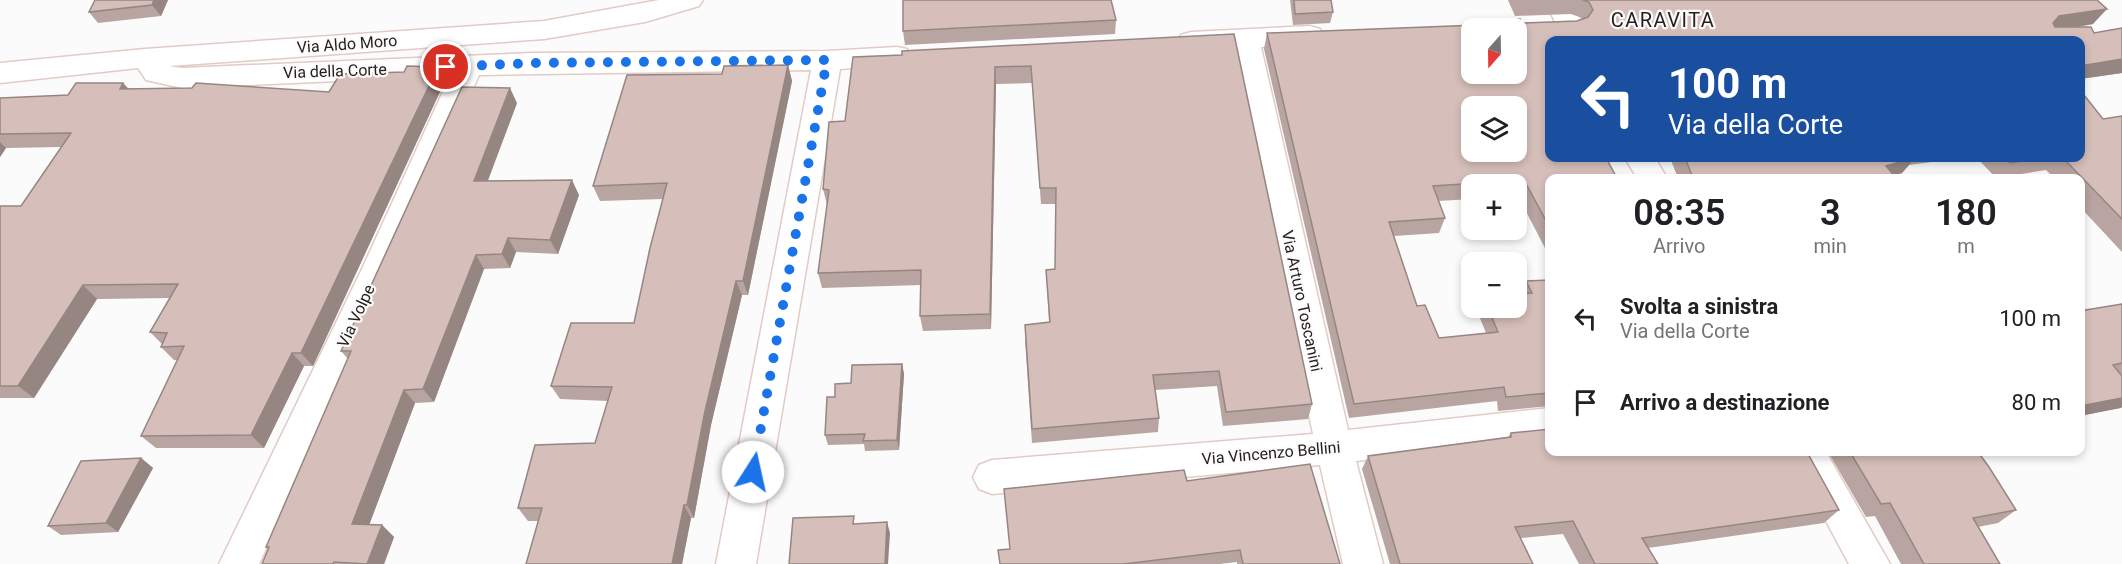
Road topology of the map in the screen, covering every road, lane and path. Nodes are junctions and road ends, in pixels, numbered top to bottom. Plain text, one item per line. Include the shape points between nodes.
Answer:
1 (690, 0) edge
2 (1558, 0) edge
3 (1538, 26) edge
4 (544, 30) junction
5 (1574, 33) edge
6 (1340, 34) edge
7 (1245, 38) junction
8 (1161, 42) edge
9 (922, 55) edge
10 (145, 58) junction
11 (827, 60) junction
12 (534, 63) junction
13 (469, 66) junction
14 (0, 73) edge
15 (1545, 424) edge
16 (1334, 448) junction
17 (1809, 456) edge
18 (992, 477) dead end
19 (239, 564) edge
20 (736, 564) edge
21 (1363, 564) edge
22 (1870, 564) edge

1 - 4 street, Via Aldo Moro via 645,13
2 - 5 street
3 - 5 street
4 - 10 street, Via Aldo Moro
4 - 12 street
6 - 7 street
7 - 8 street
7 - 16 street, Via Arturo Toscanini
9 - 11 street, Via della Corte
10 - 13 street, Via della Corte via 156,73 182,78
10 - 14 street, Via Aldo Moro
11 - 12 street, Via della Corte
11 - 20 street
12 - 13 street, Via della Corte
13 - 19 street, Via Volpe
15 - 16 street, Via Vincenzo Bellini
16 - 18 street, Via Vincenzo Bellini
16 - 21 street, Via Arturo Toscanini
17 - 22 street

